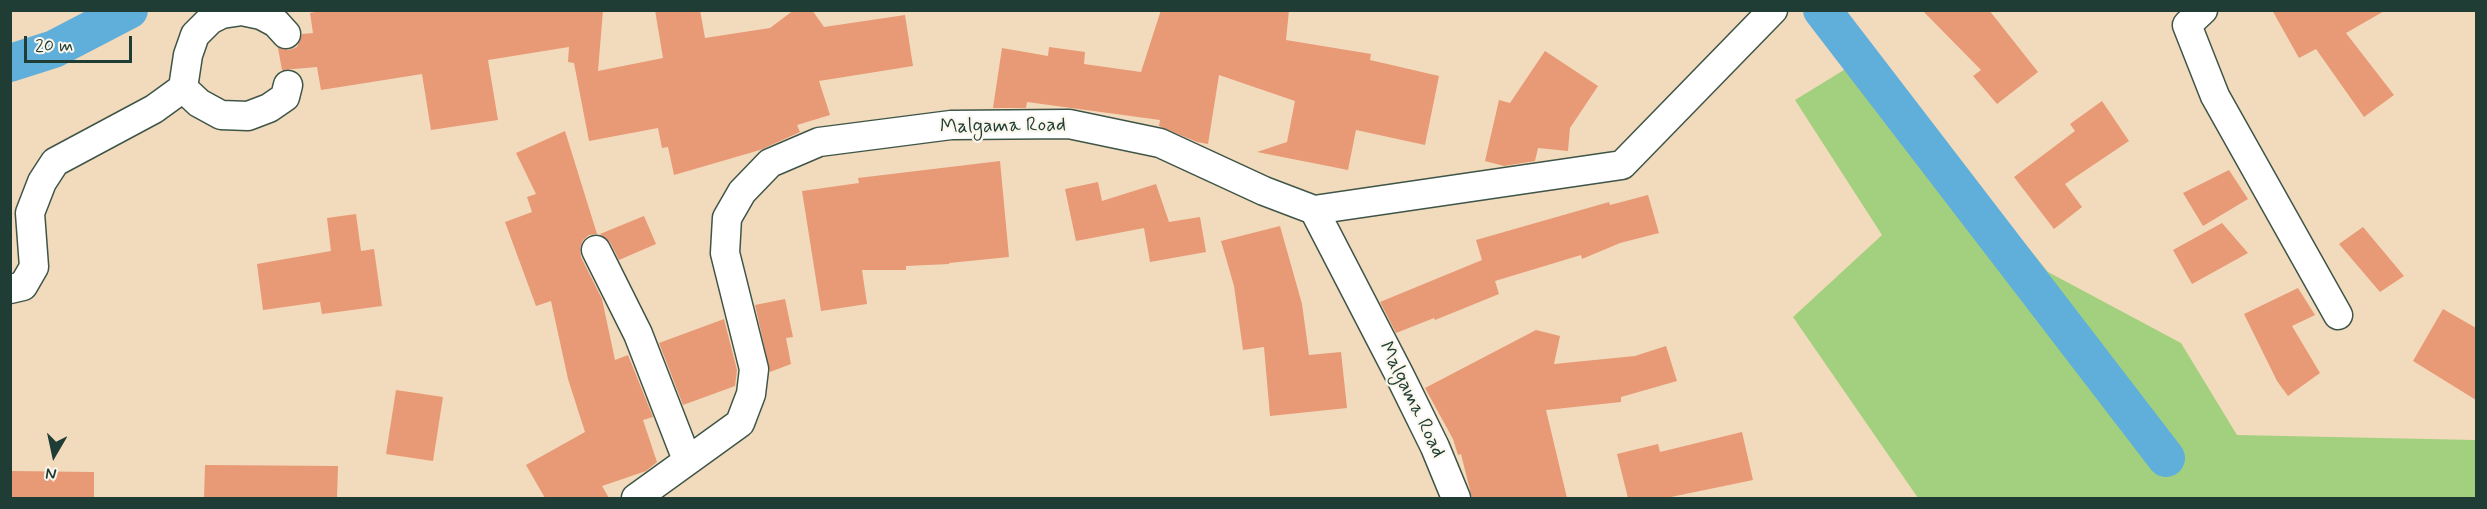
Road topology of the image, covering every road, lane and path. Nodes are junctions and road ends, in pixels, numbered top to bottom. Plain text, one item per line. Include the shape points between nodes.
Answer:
1 (1773, 10) edge
2 (2203, 10) edge
3 (286, 34) dead end
4 (288, 85) dead end
5 (183, 88) junction
6 (1314, 210) junction
7 (596, 250) dead end
8 (10, 290) edge
9 (2338, 315) dead end
10 (687, 460) junction
11 (636, 498) edge
12 (1456, 498) edge

1 - 6 street via 1622,165
2 - 9 street via 2187,25 2215,96
3 - 5 street via 261,15 242,11 210,20 195,35
4 - 5 street via 285,97 248,116 221,115
5 - 8 street via 154,109 55,162 30,213 34,267 23,286
6 - 10 street, Malgama Road via 1160,143 1069,124 951,125 819,142 771,163 742,192 727,218 725,253 754,369 751,394 740,423
6 - 12 street, Malgama Road via 1400,376
7 - 10 street via 638,334
10 - 11 street, Malgama Road

